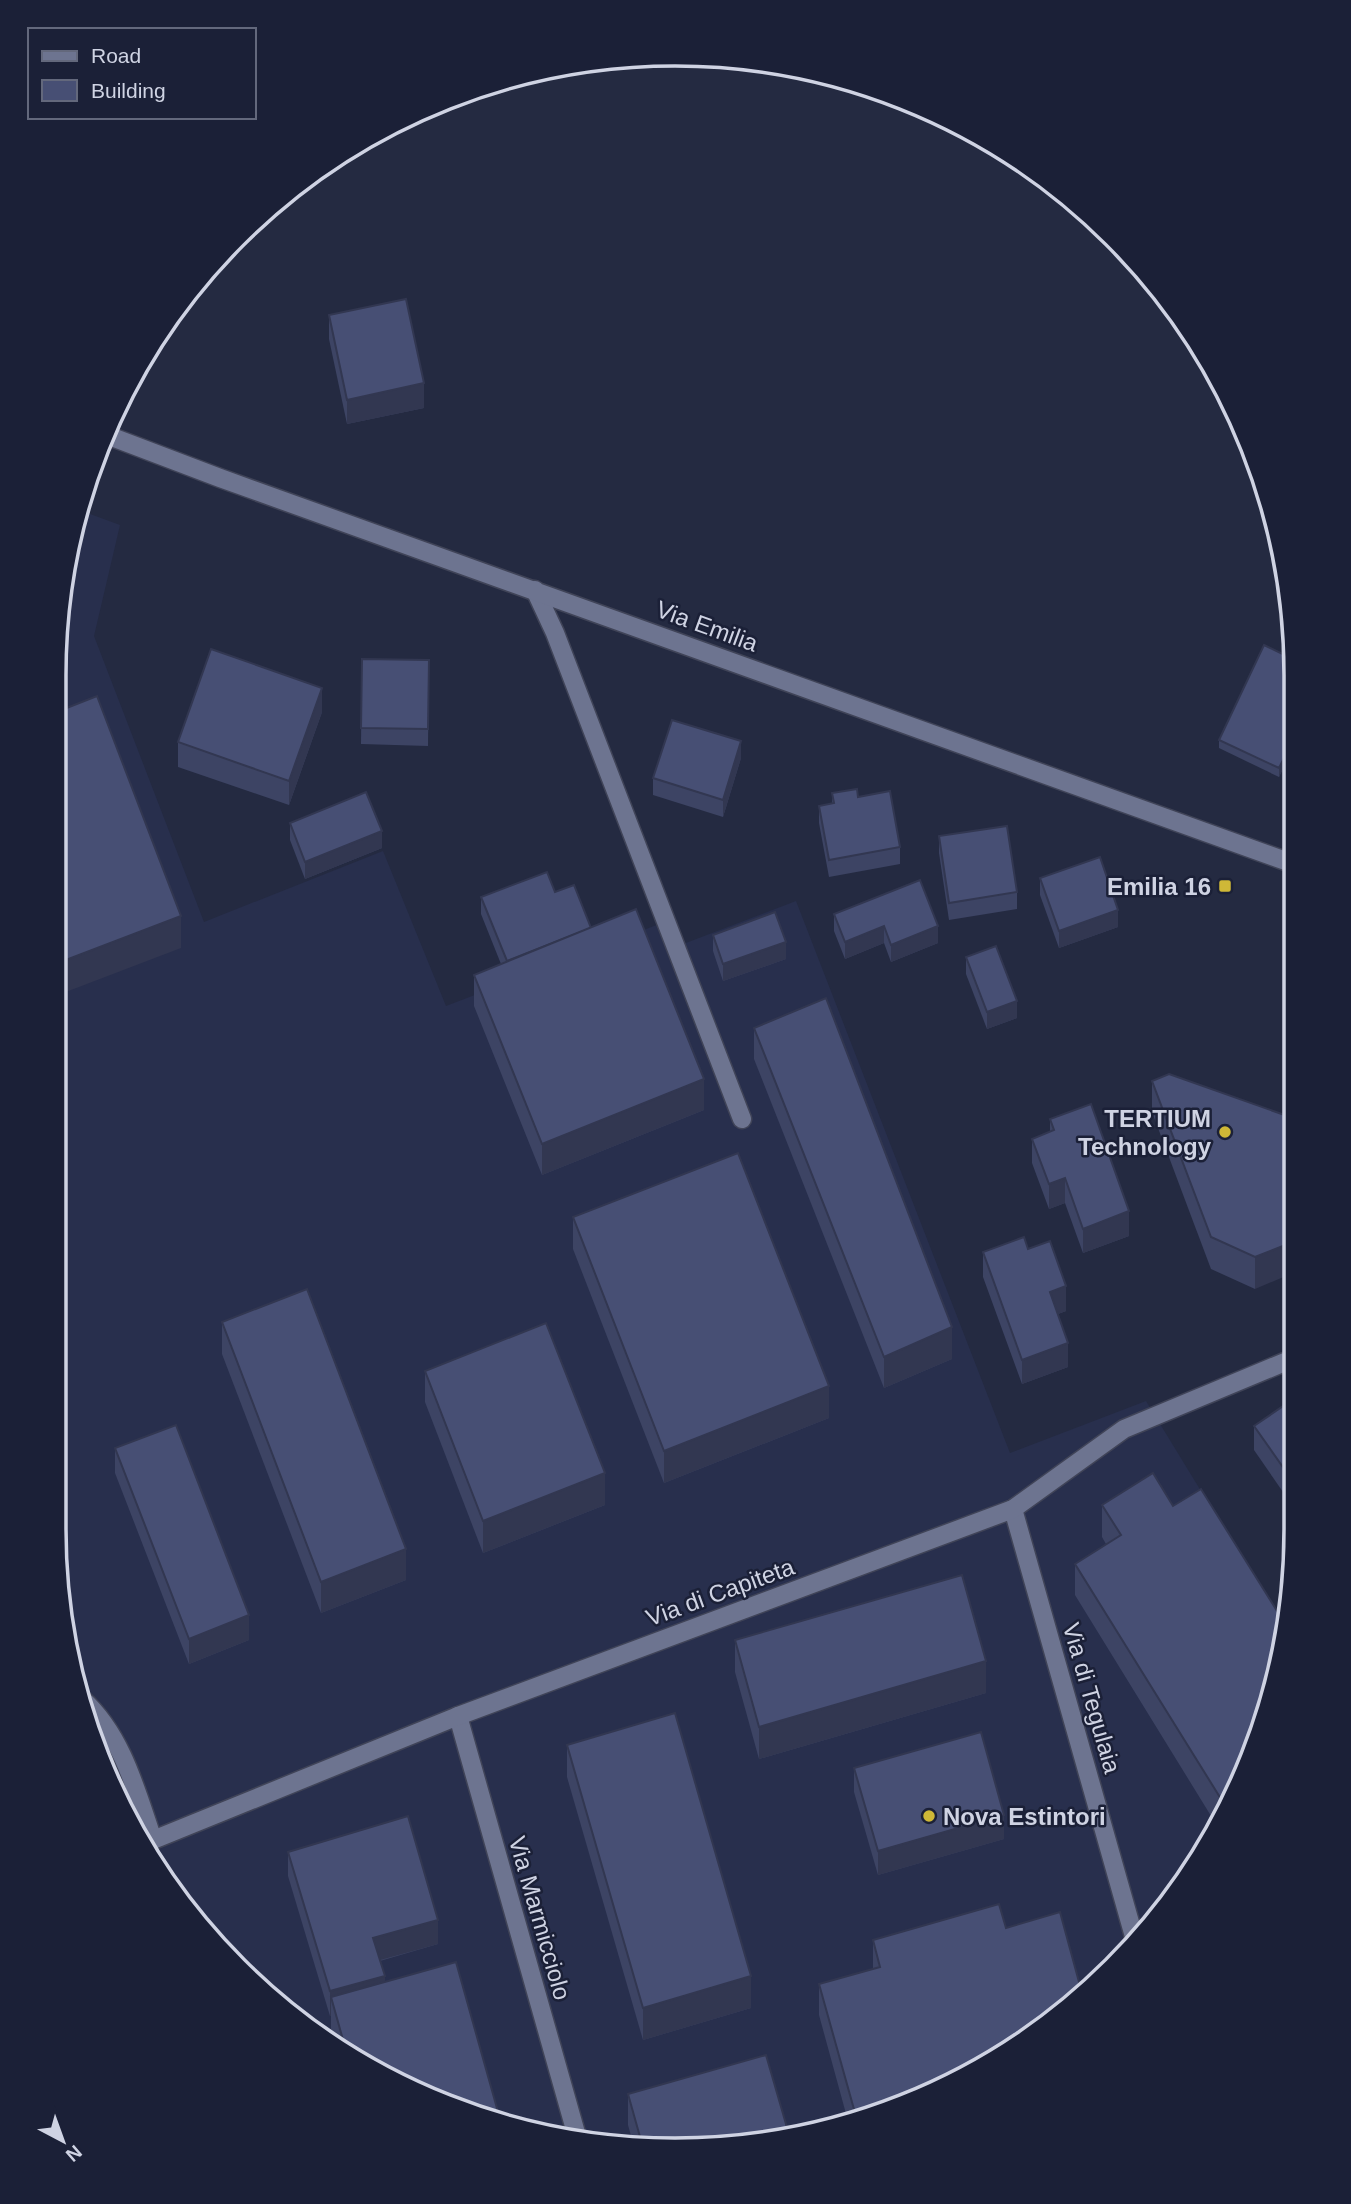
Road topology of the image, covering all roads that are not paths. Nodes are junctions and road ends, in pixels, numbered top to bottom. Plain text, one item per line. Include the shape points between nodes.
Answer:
1 (115, 438) edge
2 (535, 590) junction
3 (1284, 860) edge
4 (742, 1119) dead end
5 (1284, 1363) edge
6 (1013, 1509) junction
7 (95, 1710) edge
8 (458, 1716) junction
9 (149, 1834) edge
10 (153, 1840) edge
11 (1132, 1931) edge
12 (575, 2129) edge

1 - 2 street, Via Emilia
2 - 3 street, Via Emilia
2 - 4 street
5 - 6 street, Via di Capiteta via 1124,1429
6 - 8 street, Via di Capiteta
6 - 11 street, Via di Tegulaia
7 - 9 street via 123,1755
8 - 10 street, Via di Capiteta
8 - 12 street, Via Marmicciolo

